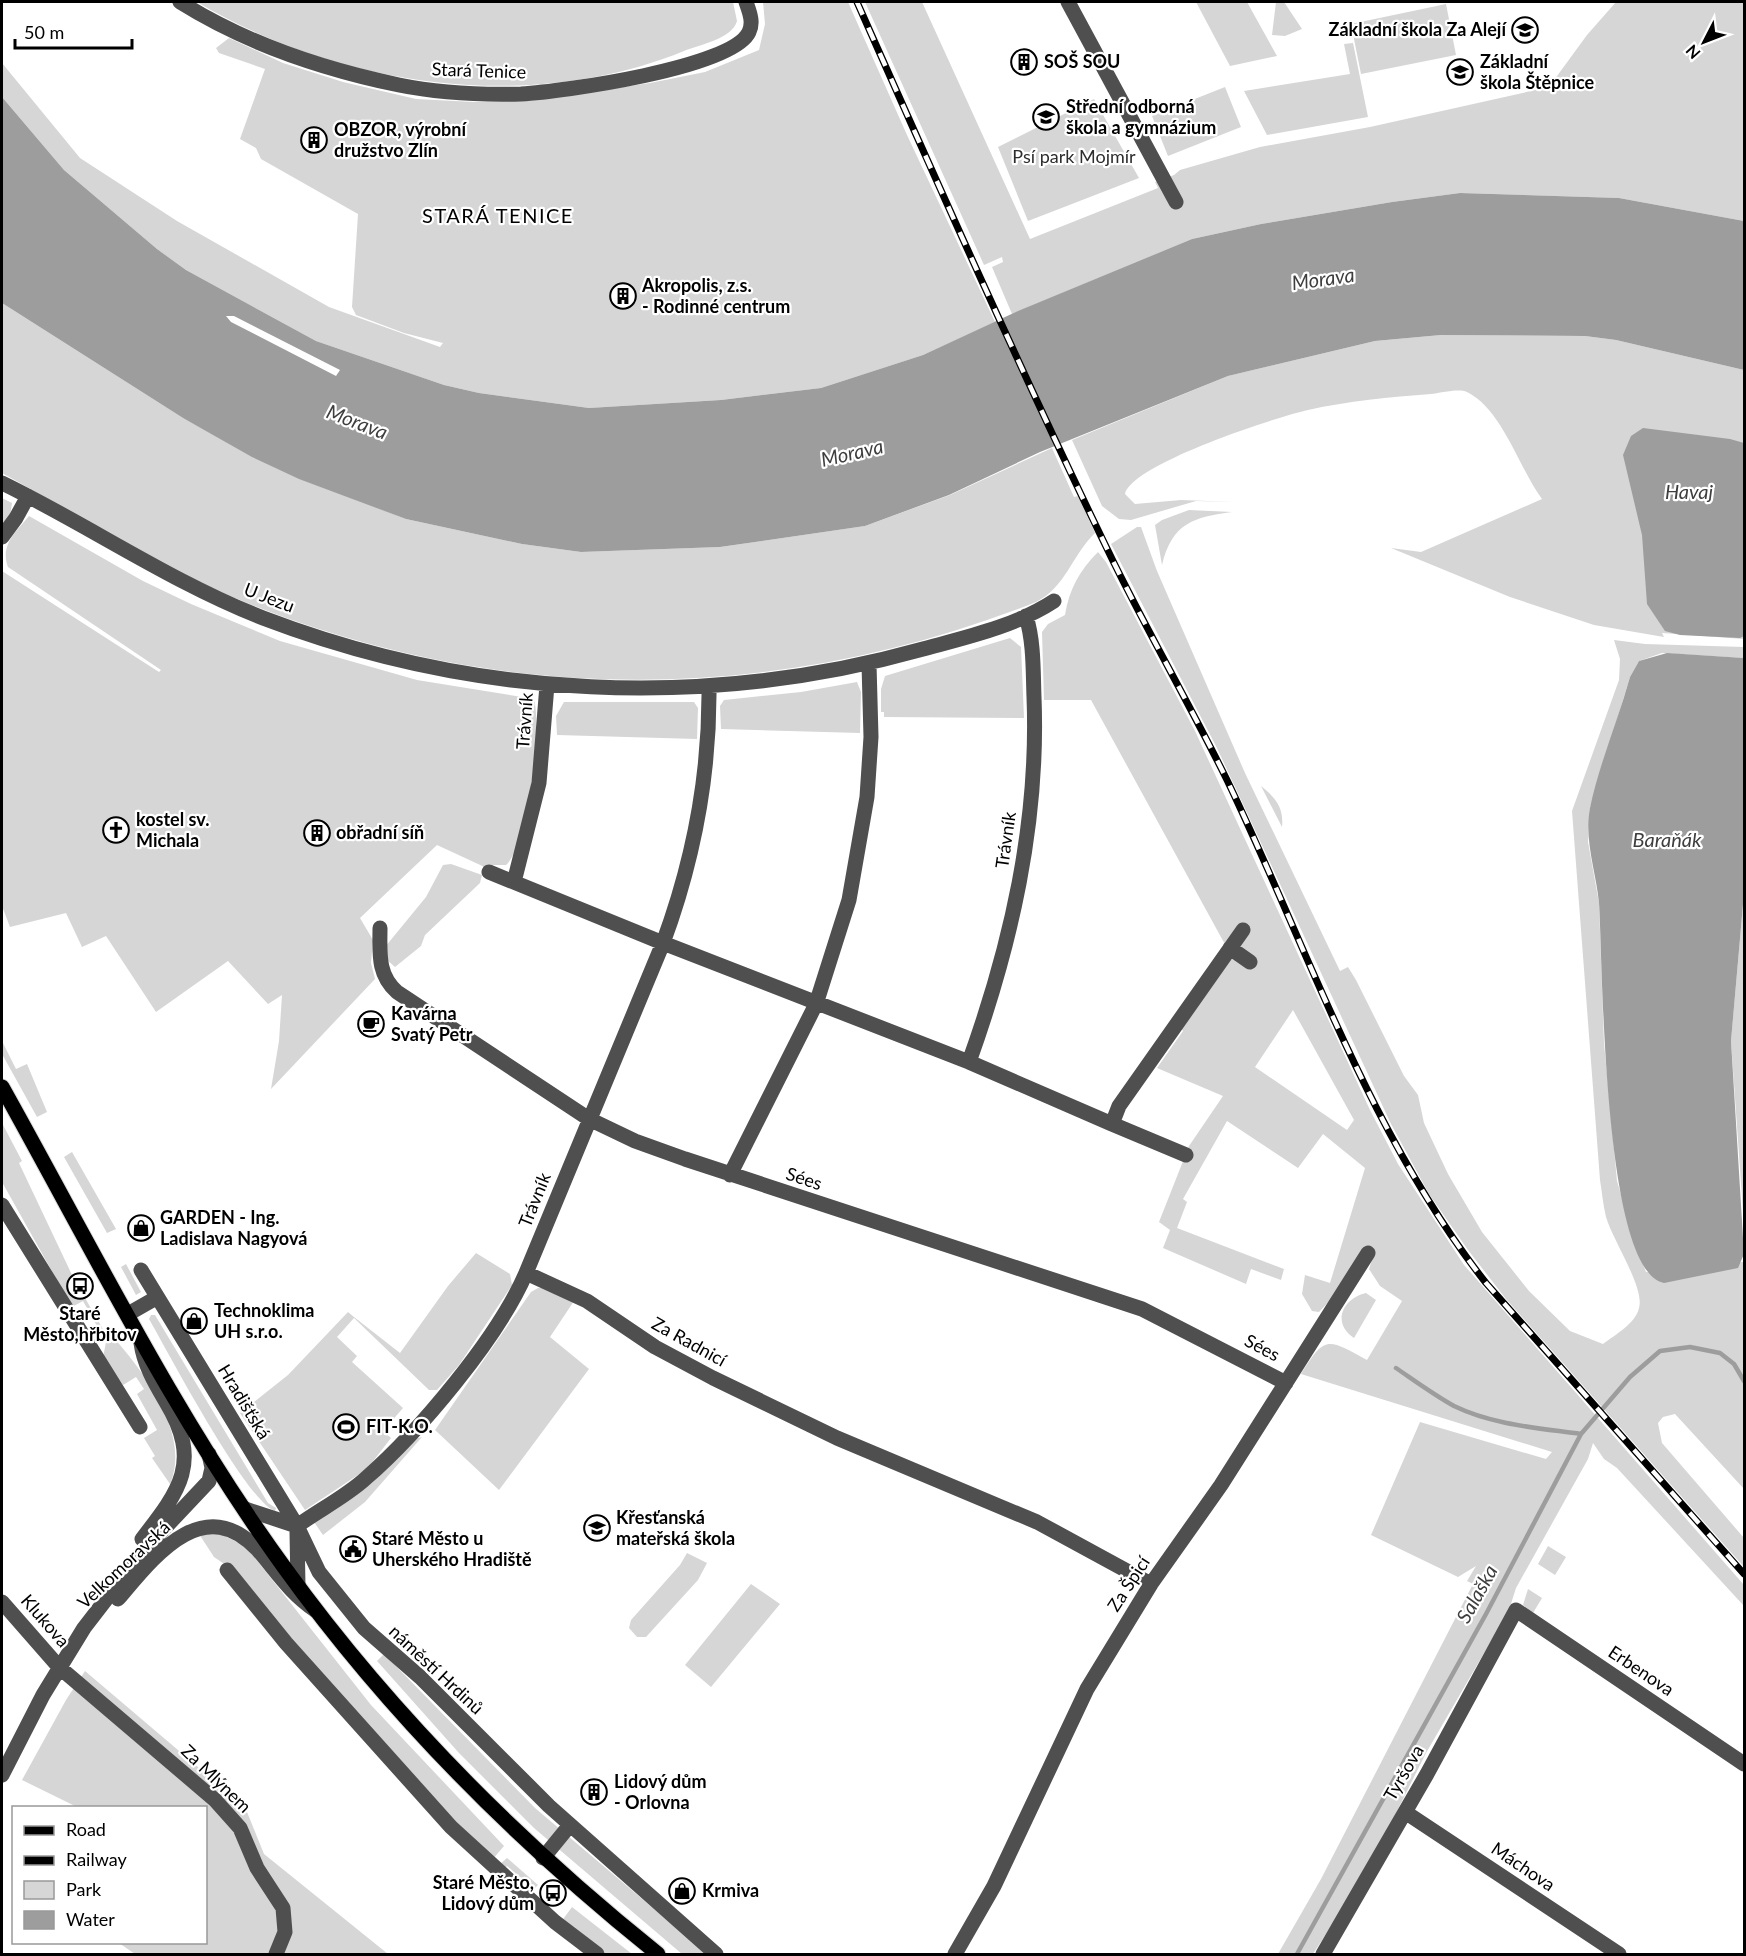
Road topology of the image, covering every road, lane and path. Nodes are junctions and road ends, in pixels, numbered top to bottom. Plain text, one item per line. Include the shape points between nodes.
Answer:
1 (180, 2) edge
2 (746, 2) edge
3 (1068, 2) edge
4 (1176, 202) dead end
5 (2, 483) edge
6 (28, 496) junction
7 (2, 537) edge
8 (1053, 601) dead end
9 (1026, 616) junction
10 (869, 664) junction
11 (547, 685) junction
12 (709, 686) junction
13 (489, 872) dead end
14 (514, 882) junction
15 (380, 928) dead end
16 (1243, 930) dead end
17 (663, 943) junction
18 (1230, 948) junction
19 (1250, 962) dead end
20 (816, 1004) junction
21 (969, 1062) junction
22 (2, 1087) edge
23 (589, 1119) junction
24 (1112, 1124) junction
25 (1186, 1155) dead end
26 (730, 1175) junction
27 (2, 1205) edge
28 (1368, 1253) dead end
29 (141, 1270) dead end
30 (526, 1273) junction
31 (156, 1298) junction
32 (128, 1314) junction
33 (141, 1336) junction
34 (1286, 1383) junction
35 (140, 1427) dead end
36 (206, 1447) junction
37 (200, 1492) junction
38 (245, 1509) junction
39 (297, 1526) junction
40 (227, 1570) dead end
41 (1151, 1584) junction
42 (112, 1590) junction
43 (302, 1591) junction
44 (2, 1602) edge
45 (1516, 1610) joint
46 (317, 1611) junction
47 (84, 1628) junction
48 (59, 1667) junction
49 (1744, 1764) edge
50 (2, 1775) edge
51 (1405, 1812) junction
52 (570, 1825) junction
53 (543, 1858) junction
54 (276, 1954) edge
55 (597, 1954) edge
56 (658, 1954) edge
57 (716, 1954) edge
58 (955, 1954) edge
59 (1323, 1954) edge
60 (1619, 1954) edge

1 - 2 street, Stará Tenice via 260,45 319,64 402,86 489,94 590,86 702,60 733,47 748,34 751,19
3 - 4 street
5 - 6 street, U Jezu
6 - 7 street
6 - 11 street, U Jezu via 174,578 273,622 403,661
8 - 9 street, Trávník
9 - 10 street, Trávník
9 - 21 street, Trávník via 1035,707 1028,827 1004,953
10 - 12 street, Trávník via 783,679
10 - 20 street via 871,737 864,823 849,900
11 - 12 street, Trávník via 635,689
11 - 14 street, Trávník via 539,783
12 - 17 street, Trávník via 708,739 698,825 681,894
13 - 14 street
14 - 17 street
15 - 23 street, Sées via 380,963 392,988
16 - 18 street
17 - 20 street
17 - 23 street, Trávník
18 - 19 street
18 - 24 street via 1119,1106
20 - 21 street
20 - 26 street
21 - 24 street
22 - 32 main road
23 - 26 street, Sées via 651,1147
23 - 30 street, Trávník
24 - 25 street
26 - 34 street, Sées via 1143,1309
27 - 35 street
28 - 34 street, Za Špicí
29 - 31 street, Hradišťská
30 - 39 street via 473,1359 417,1426 364,1480
30 - 41 street, Za Radnicí via 587,1302 655,1347 713,1378 837,1438 1037,1522
31 - 32 street
31 - 39 street, Hradišťská
32 - 33 main road
33 - 36 main road
33 - 42 street, Velkomoravská via 149,1373 183,1438 184,1464 173,1499 118,1569
34 - 41 street, Za Špicí
36 - 37 street via 212,1473
36 - 38 main road
37 - 42 street, Velkomoravská
37 - 43 street via 218,1485 226,1487 293,1584
38 - 39 street
38 - 43 main road
39 - 43 street
39 - 52 street, náměstí Hrdinů via 319,1572 363,1628 420,1677
40 - 55 street via 286,1643 451,1827 555,1922
41 - 58 street, Za Špicí via 1087,1689 994,1886
42 - 47 street, Velkomoravská
43 - 46 main road
44 - 48 street, Klukova
45 - 49 street, Erbenova
45 - 51 street, Tyršova
46 - 47 street, Velkomoravská via 285,1586 259,1551 237,1535 214,1527 191,1530 155,1557 108,1611
46 - 53 main road via 455,1772
47 - 48 street, Velkomoravská
48 - 50 street, Velkomoravská
48 - 54 street, Za Mlýnem via 235,1820 257,1868 283,1908 285,1932
51 - 59 street, Tyršova
51 - 60 street, Máchova
52 - 53 street
52 - 57 street, náměstí Hrdinů
53 - 56 main road

